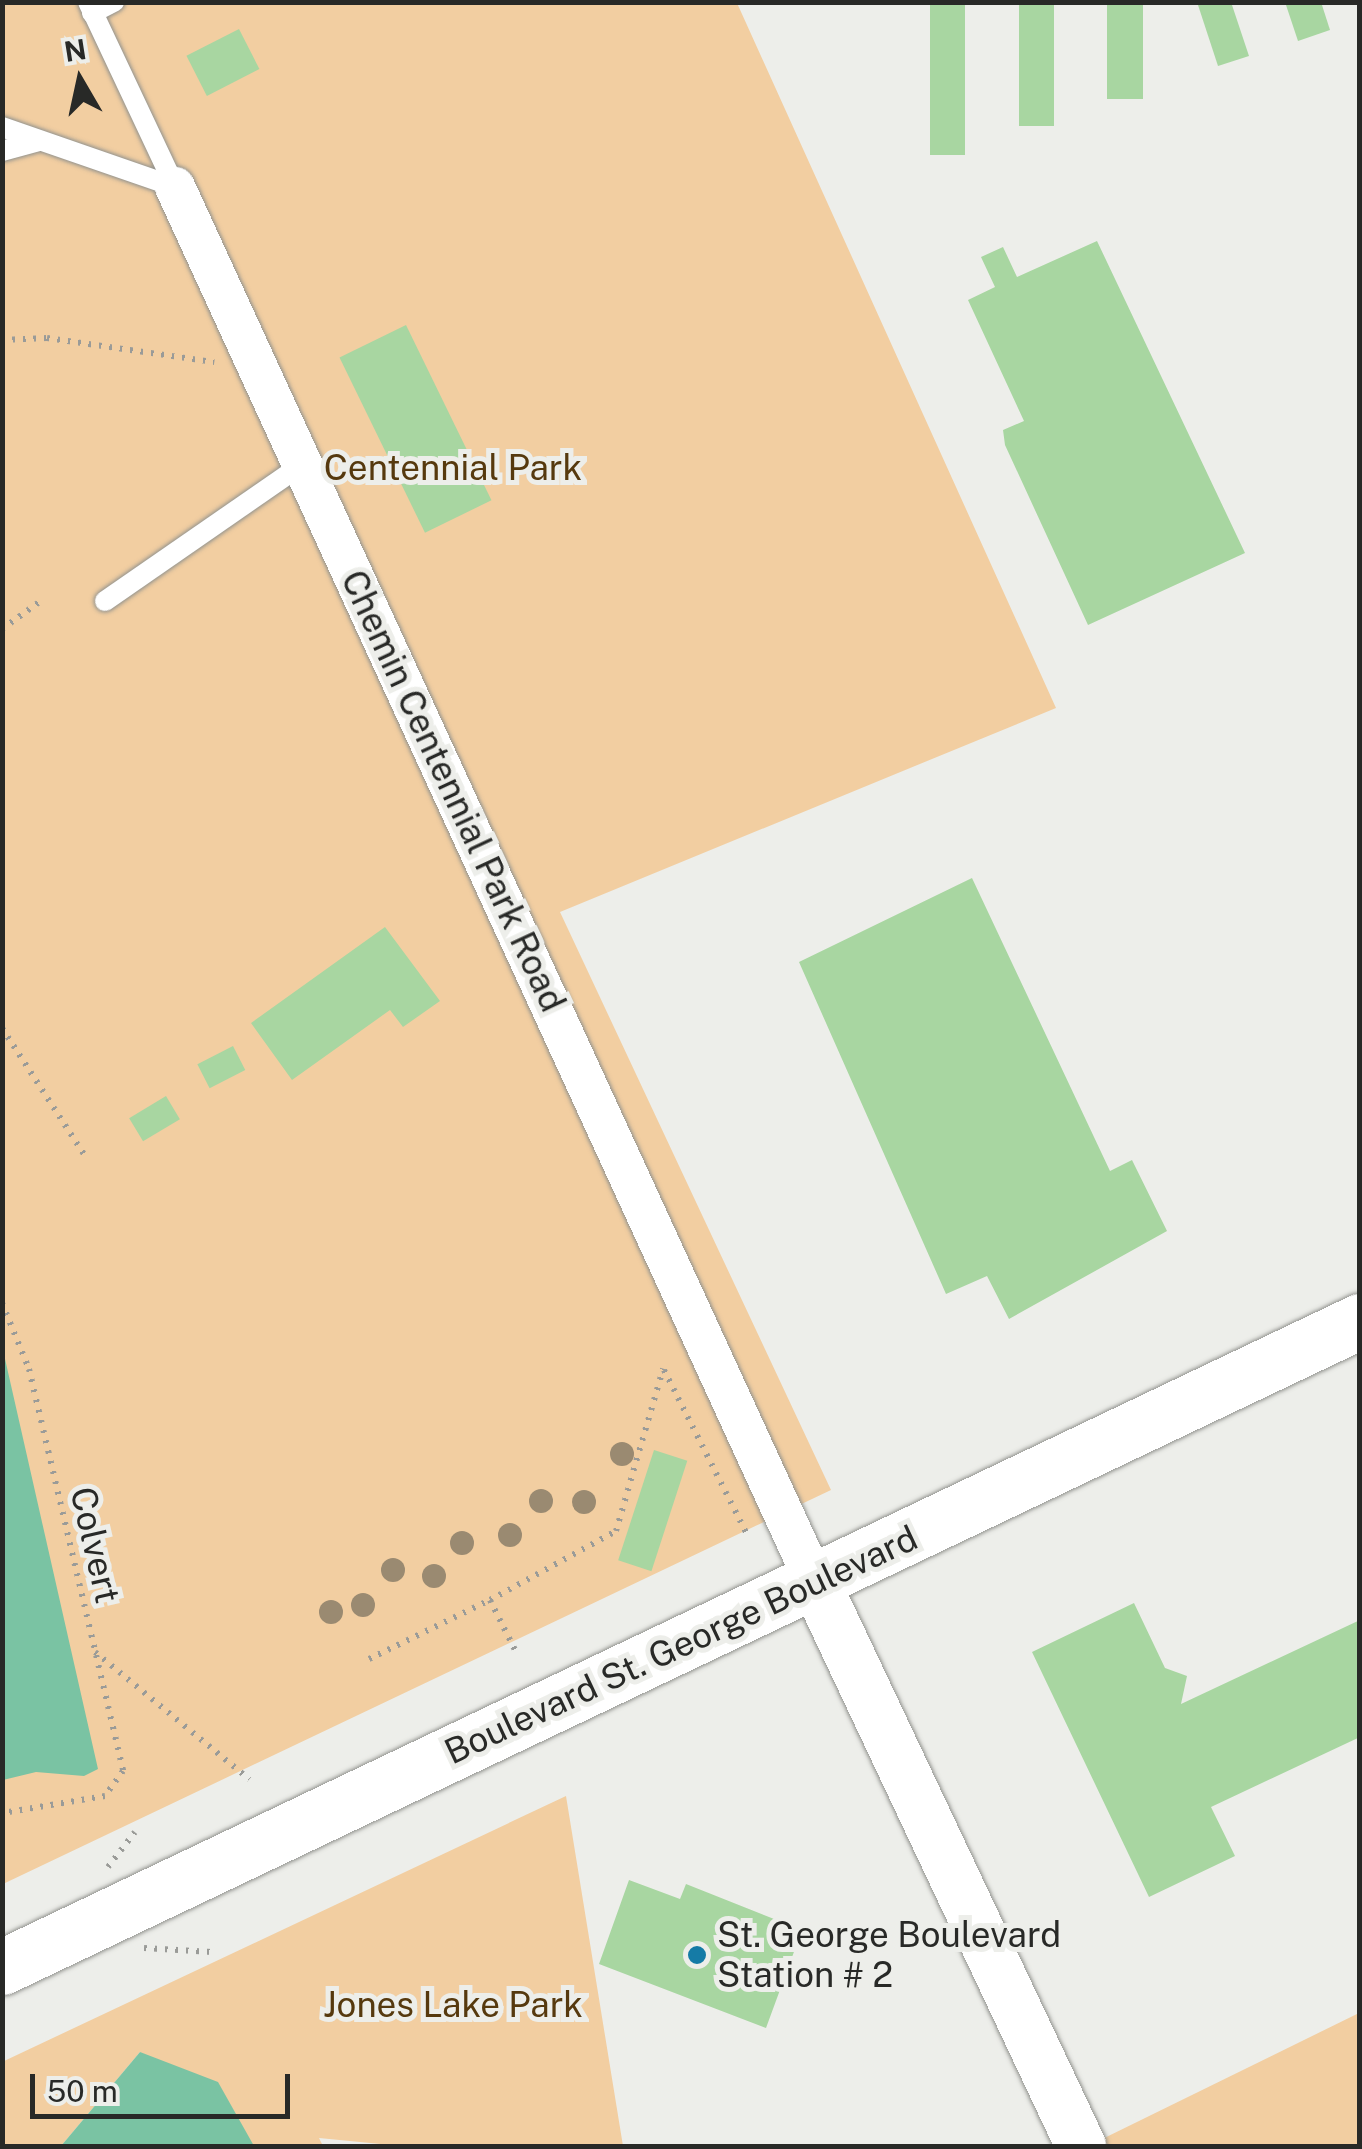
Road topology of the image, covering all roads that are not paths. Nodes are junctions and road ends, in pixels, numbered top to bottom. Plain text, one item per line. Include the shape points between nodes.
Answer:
1 (114, 2) edge
2 (90, 8) edge
3 (2, 128) edge
4 (42, 141) junction
5 (2, 150) edge
6 (175, 187) junction
7 (302, 464) junction
8 (106, 601) dead end
9 (1360, 1321) edge
10 (815, 1582) junction
11 (2, 1968) edge
12 (1081, 2146) edge

1 - 2 lane
2 - 6 lane, Chemin Centennial Park Road
3 - 4 lane
4 - 5 lane
4 - 6 lane
6 - 7 street, Chemin Centennial Park Road
7 - 8 lane
7 - 10 street, Chemin Centennial Park Road
9 - 10 main road, Boulevard St. George Boulevard
10 - 11 main road, Boulevard St. George Boulevard
10 - 12 street

